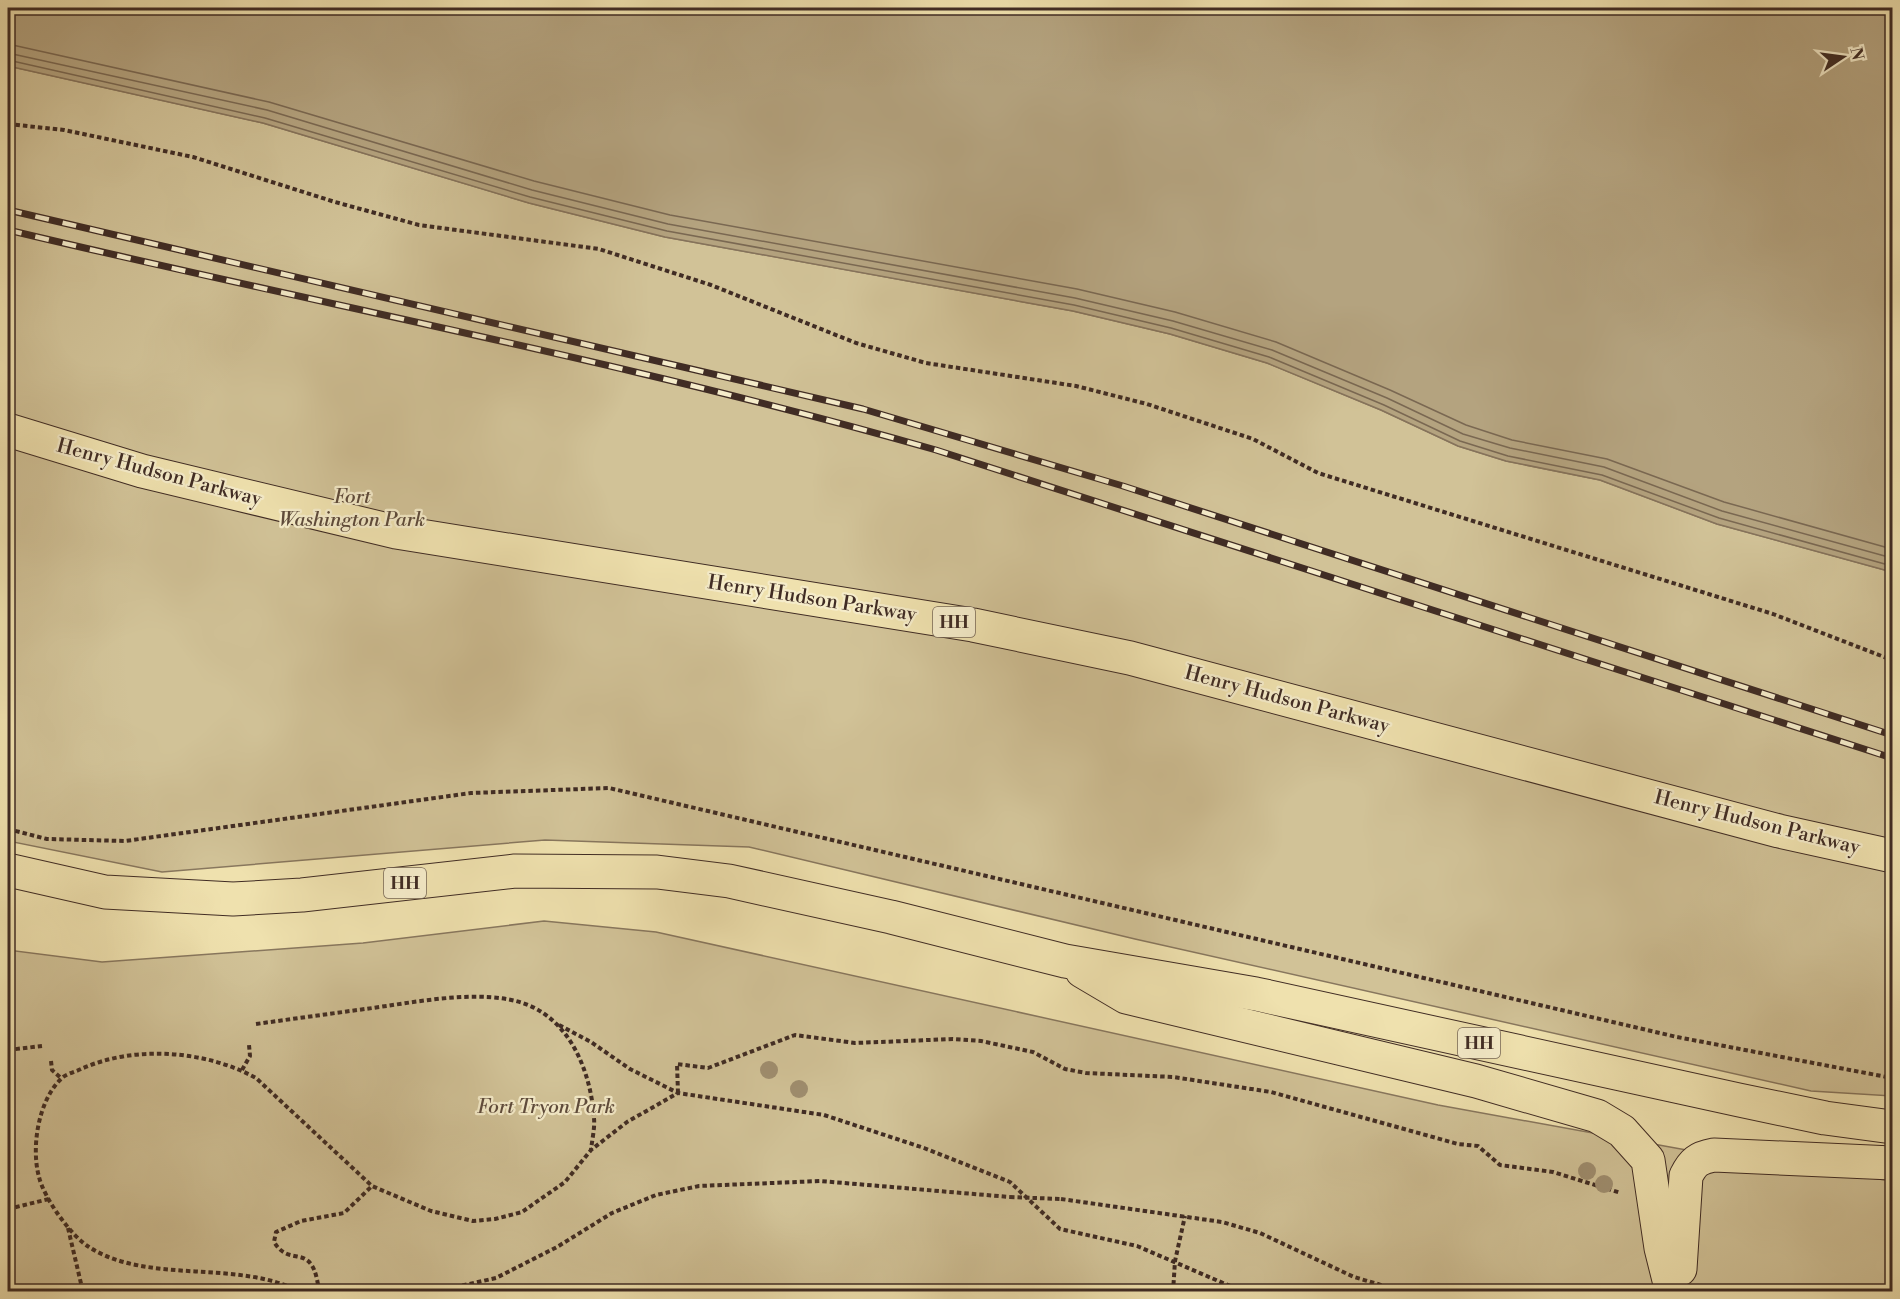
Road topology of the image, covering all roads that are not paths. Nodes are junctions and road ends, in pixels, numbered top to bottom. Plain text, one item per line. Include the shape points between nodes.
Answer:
1 (8, 429) edge
2 (1893, 856) edge
3 (8, 870) edge
4 (1065, 961) junction
5 (1893, 1127) edge
6 (1893, 1163) edge
7 (1672, 1292) edge
8 (1679, 1292) edge

1 - 2 highway, Henry Hudson Parkway / HH via 142,471 396,532 973,625 1130,658 1767,828
3 - 4 highway, HH via 105,892 233,899 515,871 657,872 729,881 804,897
4 - 5 highway, HH via 1256,994 1749,1103
4 - 7 highway via 1126,997 1465,1078 1597,1116 1622,1131 1648,1160
6 - 8 highway via 1714,1155 1700,1158 1686,1176

